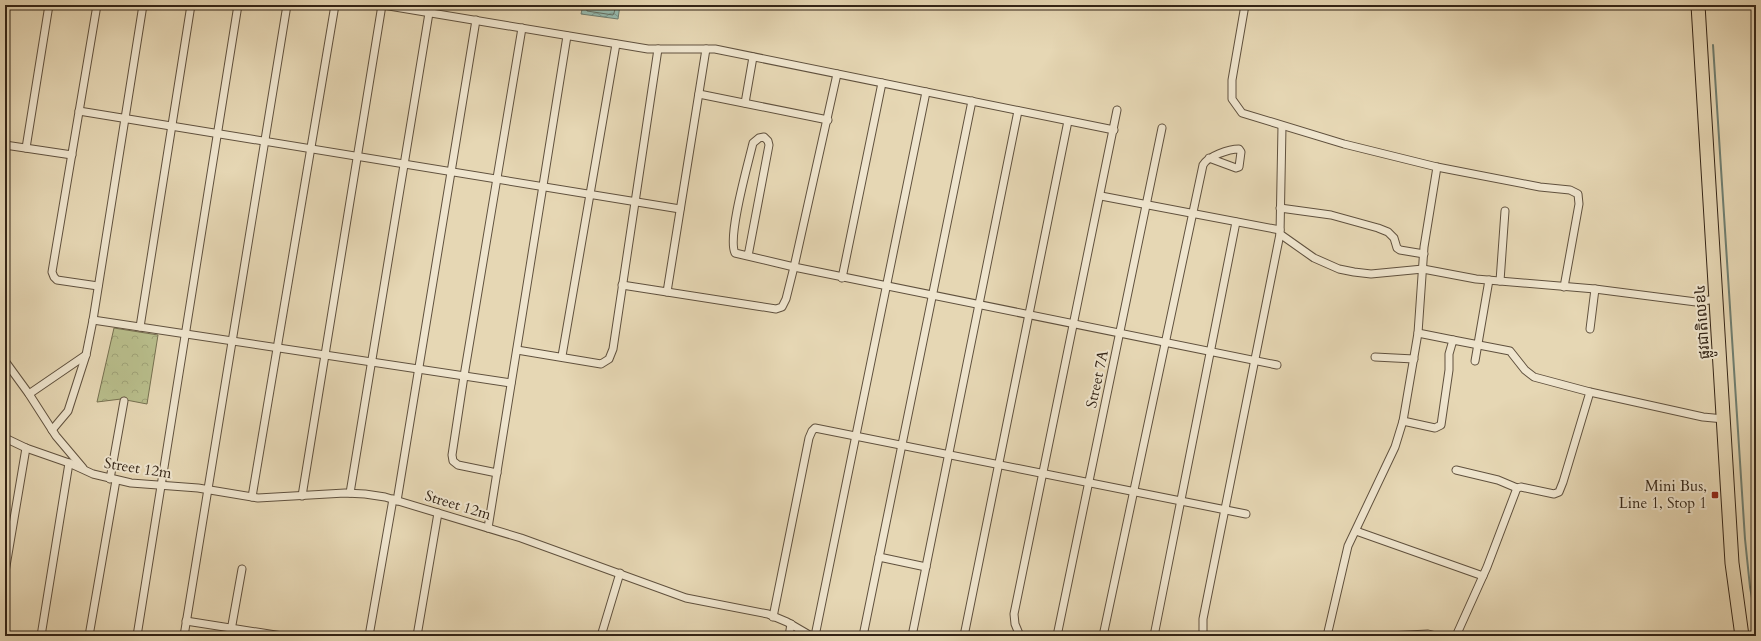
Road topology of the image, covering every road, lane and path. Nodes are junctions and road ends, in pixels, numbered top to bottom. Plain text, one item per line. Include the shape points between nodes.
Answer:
1 (49, 5) edge
2 (97, 5) edge
3 (143, 5) edge
4 (191, 5) edge
5 (238, 5) edge
6 (287, 5) edge
7 (335, 5) edge
8 (382, 5) edge
9 (1245, 5) edge
10 (1698, 5) edge
11 (429, 13) junction
12 (476, 20) junction
13 (522, 28) junction
14 (567, 36) junction
15 (616, 44) junction
16 (658, 49) junction
17 (706, 49) junction
18 (753, 56) junction
19 (837, 74) junction
20 (882, 83) junction
21 (926, 92) junction
22 (699, 94) junction
23 (972, 101) junction
24 (745, 103) junction
25 (1018, 110) junction
26 (1117, 110) dead end
27 (79, 111) junction
28 (125, 119) junction
29 (828, 120) junction
30 (1068, 121) junction
31 (172, 126) junction
32 (1282, 126) junction
33 (1162, 128) dead end
34 (1114, 130) junction
35 (217, 134) junction
36 (265, 142) junction
37 (5, 145) edge
38 (26, 148) junction
39 (311, 149) junction
40 (72, 155) junction
41 (357, 156) junction
42 (1209, 158) dead end
43 (404, 164) junction
44 (1437, 167) junction
45 (451, 172) junction
46 (497, 179) junction
47 (543, 187) junction
48 (590, 194) junction
49 (1101, 196) junction
50 (635, 202) junction
51 (1147, 204) junction
52 (1280, 208) junction
53 (680, 209) junction
54 (1505, 211) dead end
55 (1192, 213) junction
56 (1236, 222) junction
57 (1280, 232) junction
58 (1424, 254) junction
59 (748, 256) junction
60 (794, 267) junction
61 (1423, 269) junction
62 (842, 278) junction
63 (1489, 280) junction
64 (1500, 281) junction
65 (622, 284) junction
66 (98, 286) junction
67 (886, 286) junction
68 (1564, 287) junction
69 (1595, 290) junction
70 (667, 292) junction
71 (932, 296) junction
72 (1716, 299) junction
73 (979, 305) junction
74 (1029, 315) junction
75 (93, 320) junction
76 (1074, 324) junction
77 (140, 327) junction
78 (1590, 329) dead end
79 (1418, 333) junction
80 (186, 334) junction
81 (1120, 334) junction
82 (1453, 340) junction
83 (232, 341) junction
84 (1165, 343) junction
85 (1478, 344) junction
86 (277, 348) junction
87 (517, 350) junction
88 (1210, 352) junction
89 (86, 355) junction
90 (325, 355) junction
91 (562, 356) junction
92 (1375, 356) dead end
93 (1414, 359) junction
94 (5, 361) edge
95 (1254, 361) junction
96 (1475, 361) dead end
97 (372, 362) junction
98 (1278, 365) dead end
99 (419, 369) junction
100 (464, 376) junction
101 (511, 383) junction
102 (1590, 392) junction
103 (29, 394) junction
104 (124, 402) dead end
105 (1720, 419) junction
106 (1403, 420) junction
107 (52, 430) junction
108 (856, 437) junction
109 (5, 438) edge
110 (902, 446) junction
111 (26, 448) junction
112 (948, 455) junction
113 (69, 463) junction
114 (998, 465) junction
115 (84, 470) junction
116 (1456, 470) dead end
117 (497, 472) junction
118 (1043, 474) junction
119 (113, 480) junction
120 (1089, 483) junction
121 (162, 486) junction
122 (1517, 488) junction
123 (208, 490) junction
124 (1134, 492) junction
125 (350, 493) junction
126 (302, 496) junction
127 (252, 497) junction
128 (395, 500) junction
129 (1181, 501) junction
130 (1225, 510) junction
131 (438, 513) junction
132 (1246, 514) dead end
133 (488, 528) junction
134 (1356, 532) junction
135 (879, 557) junction
136 (926, 567) junction
137 (242, 569) dead end
138 (5, 572) edge
139 (620, 573) junction
140 (1483, 576) junction
141 (773, 617) junction
142 (186, 621) junction
143 (791, 624) junction
144 (232, 628) junction
145 (41, 636) edge
146 (89, 636) edge
147 (137, 636) edge
148 (184, 636) edge
149 (230, 636) edge
150 (280, 636) edge
151 (369, 636) edge
152 (417, 636) edge
153 (601, 636) edge
154 (789, 636) edge
155 (811, 636) edge
156 (815, 636) edge
157 (863, 636) edge
158 (912, 636) edge
159 (964, 636) edge
160 (1020, 636) edge
161 (1030, 636) edge
162 (1041, 636) edge
163 (1056, 636) edge
164 (1104, 636) edge
165 (1154, 636) edge
166 (1203, 636) edge
167 (1327, 636) edge
168 (1388, 636) edge
169 (1436, 636) edge
170 (1456, 636) edge
171 (1742, 636) edge

1 - 38 street
2 - 27 street
3 - 28 street
4 - 31 street
5 - 35 street
6 - 36 street
7 - 39 street
8 - 11 street
8 - 41 street
9 - 32 street via 1232,80 1232,99 1242,114
10 - 72 highway, ផ្លូវជាតិលេខ៤
11 - 12 street
11 - 43 street
12 - 13 street
12 - 45 street
13 - 14 street
13 - 46 street
14 - 15 street
14 - 47 street
15 - 16 street
15 - 48 street
16 - 17 street
16 - 50 street
17 - 18 street
17 - 22 street
18 - 19 street
18 - 24 street
19 - 20 street
19 - 29 street
20 - 21 street
20 - 62 street
21 - 23 street
21 - 67 street
22 - 24 street
22 - 53 street
23 - 25 street
23 - 71 street
24 - 29 street
25 - 30 street
25 - 73 street
26 - 34 street
27 - 28 street
27 - 40 street
28 - 31 street
28 - 66 street
29 - 60 street
30 - 34 street
30 - 74 street
31 - 35 street
31 - 77 street
32 - 44 street
32 - 52 street
33 - 51 street, Street 7A
34 - 49 street
35 - 36 street
35 - 80 street
36 - 39 street
36 - 83 street
37 - 38 street
38 - 40 street
39 - 41 street
39 - 86 street
40 - 66 street via 52,272 57,280
41 - 43 street
41 - 90 street
42 - 55 street via 1203,165
43 - 45 street
43 - 97 street
44 - 58 street
44 - 68 street via 1570,190 1578,194 1579,204
45 - 46 street
45 - 99 street
46 - 47 street
46 - 100 street
47 - 48 street
47 - 87 street
48 - 50 street
48 - 91 street
49 - 51 street
49 - 76 street
50 - 53 street
50 - 65 street
51 - 55 street
51 - 81 street, Street 7A
52 - 57 street
52 - 58 street via 1331,216 1378,228 1394,238 1400,250
53 - 70 street
54 - 64 street
55 - 56 street
55 - 84 street
56 - 57 street
56 - 88 street
57 - 61 street via 1314,258 1339,269 1371,274
57 - 95 street
58 - 61 street
59 - 59 street via 735,253 732,244 734,228 753,143 764,137 769,146
59 - 60 street
60 - 62 street
60 - 70 street via 786,299 782,307 776,309
61 - 63 street
61 - 79 street
62 - 67 street
63 - 64 street
63 - 85 street
64 - 68 street
65 - 70 street
65 - 91 street via 613,349 609,359 601,364
66 - 75 street
67 - 71 street
67 - 108 street
68 - 69 street
69 - 72 street via 1696,302
69 - 78 street
71 - 73 street
71 - 110 street
72 - 105 highway, ផ្លូវជាតិលេខ៤
73 - 74 street
73 - 112 street
74 - 76 street
74 - 114 street
75 - 77 street
75 - 89 street
76 - 81 street
76 - 118 street
77 - 80 street
79 - 82 street
79 - 93 street
80 - 83 street
80 - 121 street
81 - 84 street
81 - 120 street, Street 7A
82 - 85 street
82 - 106 street via 1448,354 1449,370 1441,425 1436,428
83 - 86 street
83 - 123 street
84 - 88 street
84 - 124 street
85 - 96 street
85 - 102 street via 1510,350 1525,370 1534,377
86 - 90 street
86 - 127 street
87 - 91 street
87 - 101 street
88 - 95 street
88 - 129 street
89 - 103 street
89 - 107 street via 68,411
90 - 97 street
90 - 126 street
92 - 93 street
93 - 106 street
94 - 103 street
95 - 98 street
95 - 130 street
97 - 99 street
97 - 125 street
99 - 100 street
99 - 128 street
100 - 101 street
100 - 117 street via 453,461 458,465
101 - 117 street
102 - 105 street
102 - 122 street via 1559,492 1554,494
103 - 107 street
104 - 119 street
105 - 171 highway, ផ្លូវជាតិលេខ៤ via 1732,563
106 - 134 street via 1395,447
107 - 115 street
108 - 110 street
108 - 141 street via 824,428 815,428 812,431
108 - 156 street
109 - 111 street, Street 12m
110 - 112 street
110 - 135 street
111 - 113 street, Street 12m
111 - 138 street
112 - 114 street
112 - 136 street
113 - 115 street, Street 12m
113 - 145 street
114 - 118 street
114 - 159 street
115 - 119 street, Street 12m
116 - 122 street via 1498,480
117 - 133 street
118 - 120 street
118 - 160 street via 1014,614
119 - 121 street, Street 12m
119 - 146 street
120 - 124 street
120 - 163 street, Street 7A
121 - 123 street, Street 12m
121 - 147 street
122 - 140 street
123 - 127 street, Street 12m
123 - 142 street
124 - 129 street
124 - 164 street
125 - 126 street, Street 12m
125 - 128 street, Street 12m
126 - 127 street, Street 12m
128 - 131 street, Street 12m
128 - 151 street
129 - 130 street
129 - 165 street
130 - 132 street
130 - 166 street via 1203,619
131 - 133 street, Street 12m
131 - 152 street
133 - 139 street, Street 12m
134 - 140 street
134 - 167 street via 1348,546
135 - 136 street
135 - 157 street
136 - 158 street
137 - 144 street
139 - 141 street, Street 12m via 686,598 755,611
139 - 153 street
140 - 170 street
141 - 143 street, Street 12m
142 - 144 street
142 - 148 street
143 - 154 street
143 - 155 street, Street 12m
144 - 149 street
144 - 150 street
161 - 162 street
168 - 169 street

